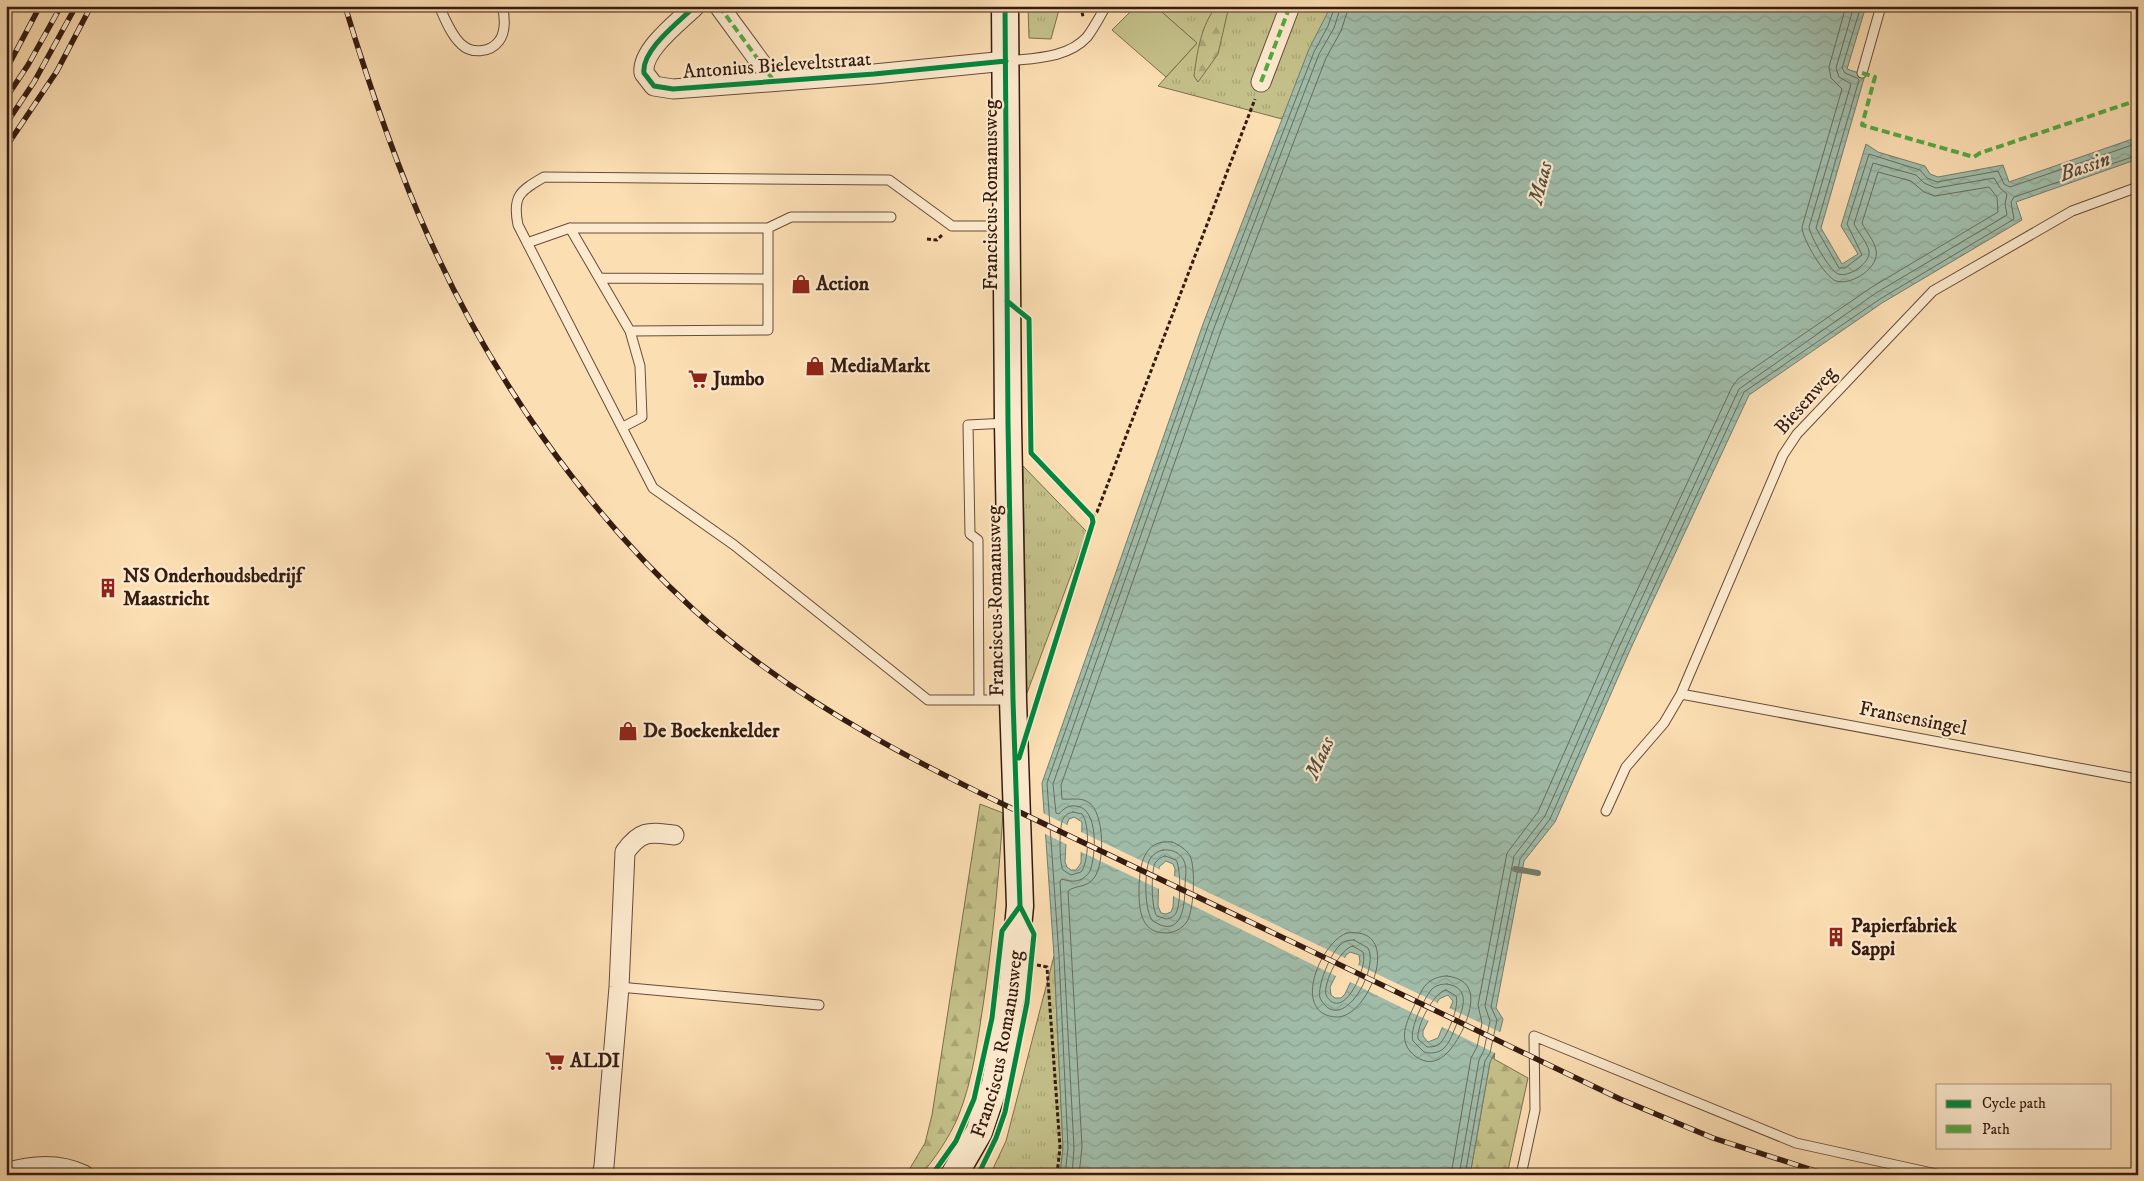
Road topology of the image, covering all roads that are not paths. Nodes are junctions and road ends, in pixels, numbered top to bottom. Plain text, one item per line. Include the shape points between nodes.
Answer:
1 (439, 6) edge
2 (502, 6) edge
3 (695, 6) edge
4 (719, 6) edge
5 (1005, 6) edge
6 (1106, 6) edge
7 (1290, 6) edge
8 (1882, 6) edge
9 (1006, 61) junction
10 (1862, 73) dead end
11 (774, 81) junction
12 (1261, 82) road end
13 (2138, 187) edge
14 (891, 217) dead end
15 (1007, 226) junction
16 (570, 228) junction
17 (768, 228) junction
18 (527, 243) junction
19 (599, 278) junction
20 (768, 279) junction
21 (630, 331) junction
22 (1008, 423) junction
23 (623, 427) junction
24 (1681, 694) junction
25 (979, 700) junction
26 (1012, 700) junction
27 (2138, 779) edge
28 (1606, 811) dead end
29 (674, 835) dead end
30 (619, 987) junction
31 (819, 1005) dead end
32 (6, 1173) edge
33 (84, 1175) edge
34 (602, 1175) edge
35 (954, 1175) edge
36 (1522, 1175) edge
37 (1941, 1175) edge

1 - 2 lane via 462,45 480,51 500,40 504,15
3 - 11 street, Antonius Bieleveltstraat via 651,50 643,66 654,86 672,90
4 - 11 street, Antonius Bieleveltstraat
5 - 9 street, Franciscus Romanusweg
6 - 9 lane via 1086,37 1068,50
7 - 12 street
8 - 10 lane
9 - 11 street, Antonius Bieleveltstraat
9 - 15 street, Franciscus Romanusweg
13 - 24 lane, Biesenweg via 2072,211 1933,291 1797,434 1783,455
14 - 17 lane via 791,217
15 - 18 lane via 952,226 888,180 544,177 527,187 514,208
15 - 22 street, Franciscus Romanusweg
16 - 17 lane
16 - 18 lane
16 - 19 lane
17 - 20 lane
18 - 23 lane
19 - 20 lane
19 - 21 lane
20 - 21 lane via 768,330
21 - 23 lane via 640,366 642,417
22 - 25 lane via 968,425 970,534 978,540
22 - 26 street, Franciscus Romanusweg
23 - 25 lane via 652,488 734,545 928,700
24 - 27 lane, Fransensingel
24 - 28 lane, Biesenweg via 1664,723 1626,767
25 - 26 lane
26 - 35 street, Franciscus Romanusweg via 1020,888 1012,992 990,1103 979,1132
29 - 30 street via 649,832 635,838 625,852
30 - 31 lane
30 - 34 street
32 - 33 street via 58,1166
36 - 37 lane via 1535,1110 1534,1036 1796,1143

